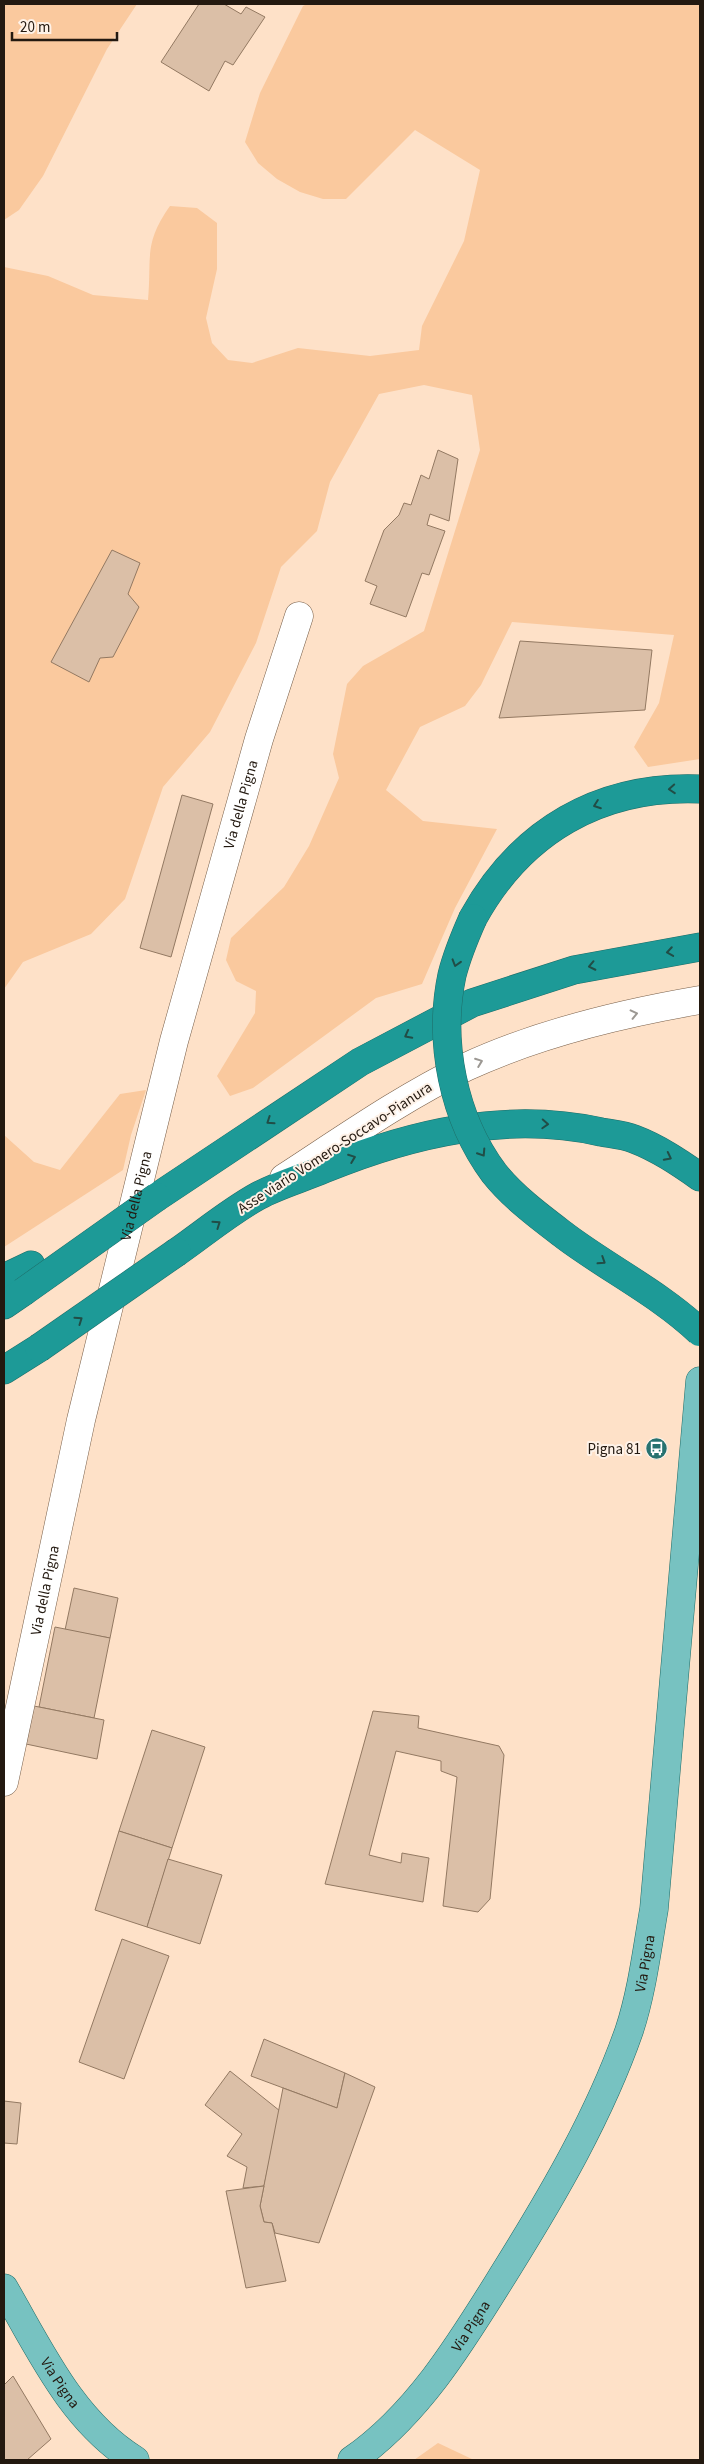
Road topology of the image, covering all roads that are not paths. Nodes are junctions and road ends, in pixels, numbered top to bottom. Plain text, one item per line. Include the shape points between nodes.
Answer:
1 (299, 616) dead end
2 (700, 789) edge
3 (700, 947) edge
4 (692, 1001) edge
5 (700, 1177) edge
6 (258, 1196) junction
7 (157, 1197) junction
8 (10, 1292) edge
9 (700, 1332) edge
10 (35, 1351) junction
11 (4, 1370) edge
12 (4, 1379) edge
13 (700, 1381) edge
14 (4, 1782) edge
15 (4, 2288) edge
16 (135, 2460) edge
17 (352, 2460) edge

1 - 14 lane, Via della Pigna via 259,739 174,1041 81,1420
2 -> 9 highway, bridge via 644,792 582,810 551,828 506,868 487,891 473,918 452,974 446,1038 456,1096 477,1145 495,1173 536,1214 658,1298
3 -> 7 highway via 574,970 472,1003 435,1020 360,1062
6 -> 4 lane, Asse viario Vomero-Soccavo-Pianura via 385,1112 468,1066 547,1037
6 -> 5 highway via 387,1145 500,1124 547,1123 634,1139
10 -> 6 highway, Asse viario Vomero-Soccavo-Pianura, bridge
7 - 8 highway, bridge
7 - 8 highway, bridge via 31,1265
10 - 11 highway, Asse viario Vomero-Soccavo-Pianura
10 - 12 highway
13 - 17 main road, Via Pigna via 654,1909 629,2031 577,2147 475,2320 422,2394 390,2429
15 - 16 main road, Via Pigna via 73,2404 99,2433

